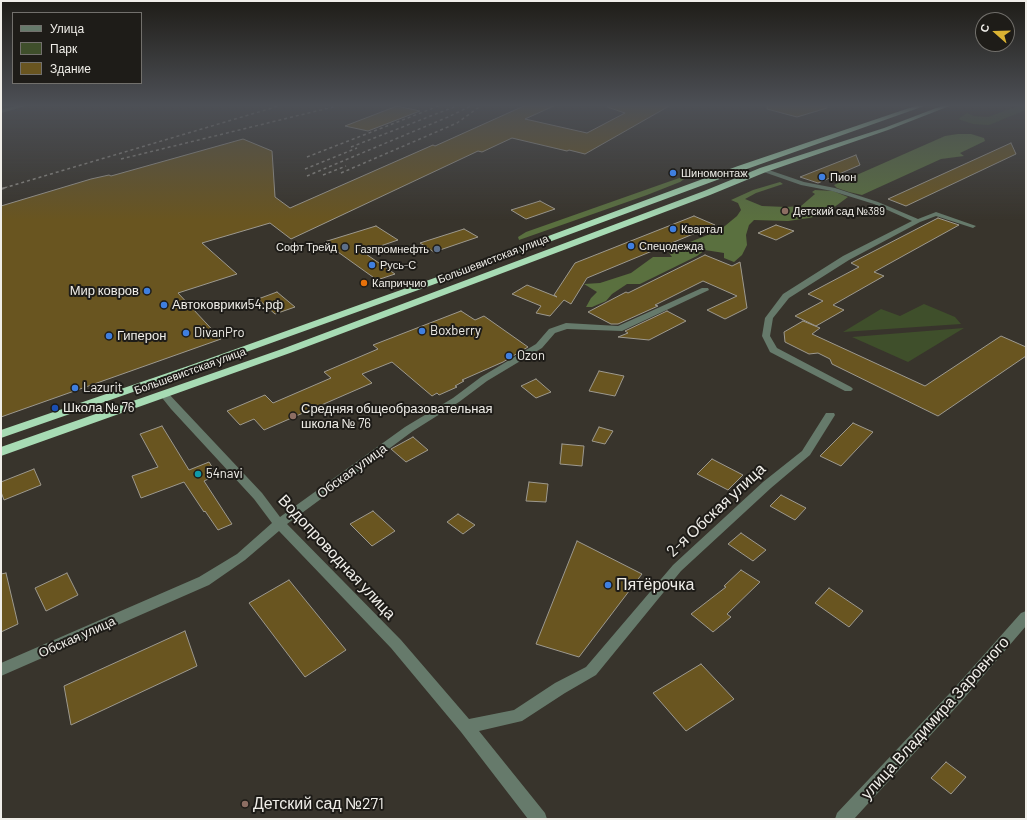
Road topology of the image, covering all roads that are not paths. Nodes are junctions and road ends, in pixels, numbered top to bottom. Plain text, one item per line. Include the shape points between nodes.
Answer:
1 (813, 143) edge
2 (843, 143) edge
3 (763, 170) junction
4 (918, 221) junction
5 (973, 226) dead end
6 (705, 290) dead end
7 (848, 389) dead end
8 (164, 394) junction
9 (830, 415) dead end
10 (1, 434) edge
11 (1, 452) edge
12 (279, 524) junction
13 (1026, 617) edge
14 (1, 670) edge
15 (466, 727) junction
16 (539, 819) edge
17 (843, 819) edge

1 - 10 highway, Большевистская улица via 195,367
2 - 3 highway, Большевистская улица
3 - 4 street via 803,184 833,189 876,203
3 - 8 highway, Большевистская улица
4 - 5 street via 936,214
4 - 7 street via 846,258 786,296 768,318 766,336 773,350
6 - 12 street, Обская улица via 619,329 566,326 552,331 538,346 409,430
8 - 11 highway, Большевистская улица
8 - 12 street, Водопроводная улица via 258,496
9 - 15 street, 2-я Обская улица via 806,453 767,484 677,568 591,671 517,716
12 - 14 street, Обская улица via 241,557 204,581
12 - 15 street, Водопроводная улица via 396,644
13 - 17 street, улица Владимира Заровного
15 - 16 street

